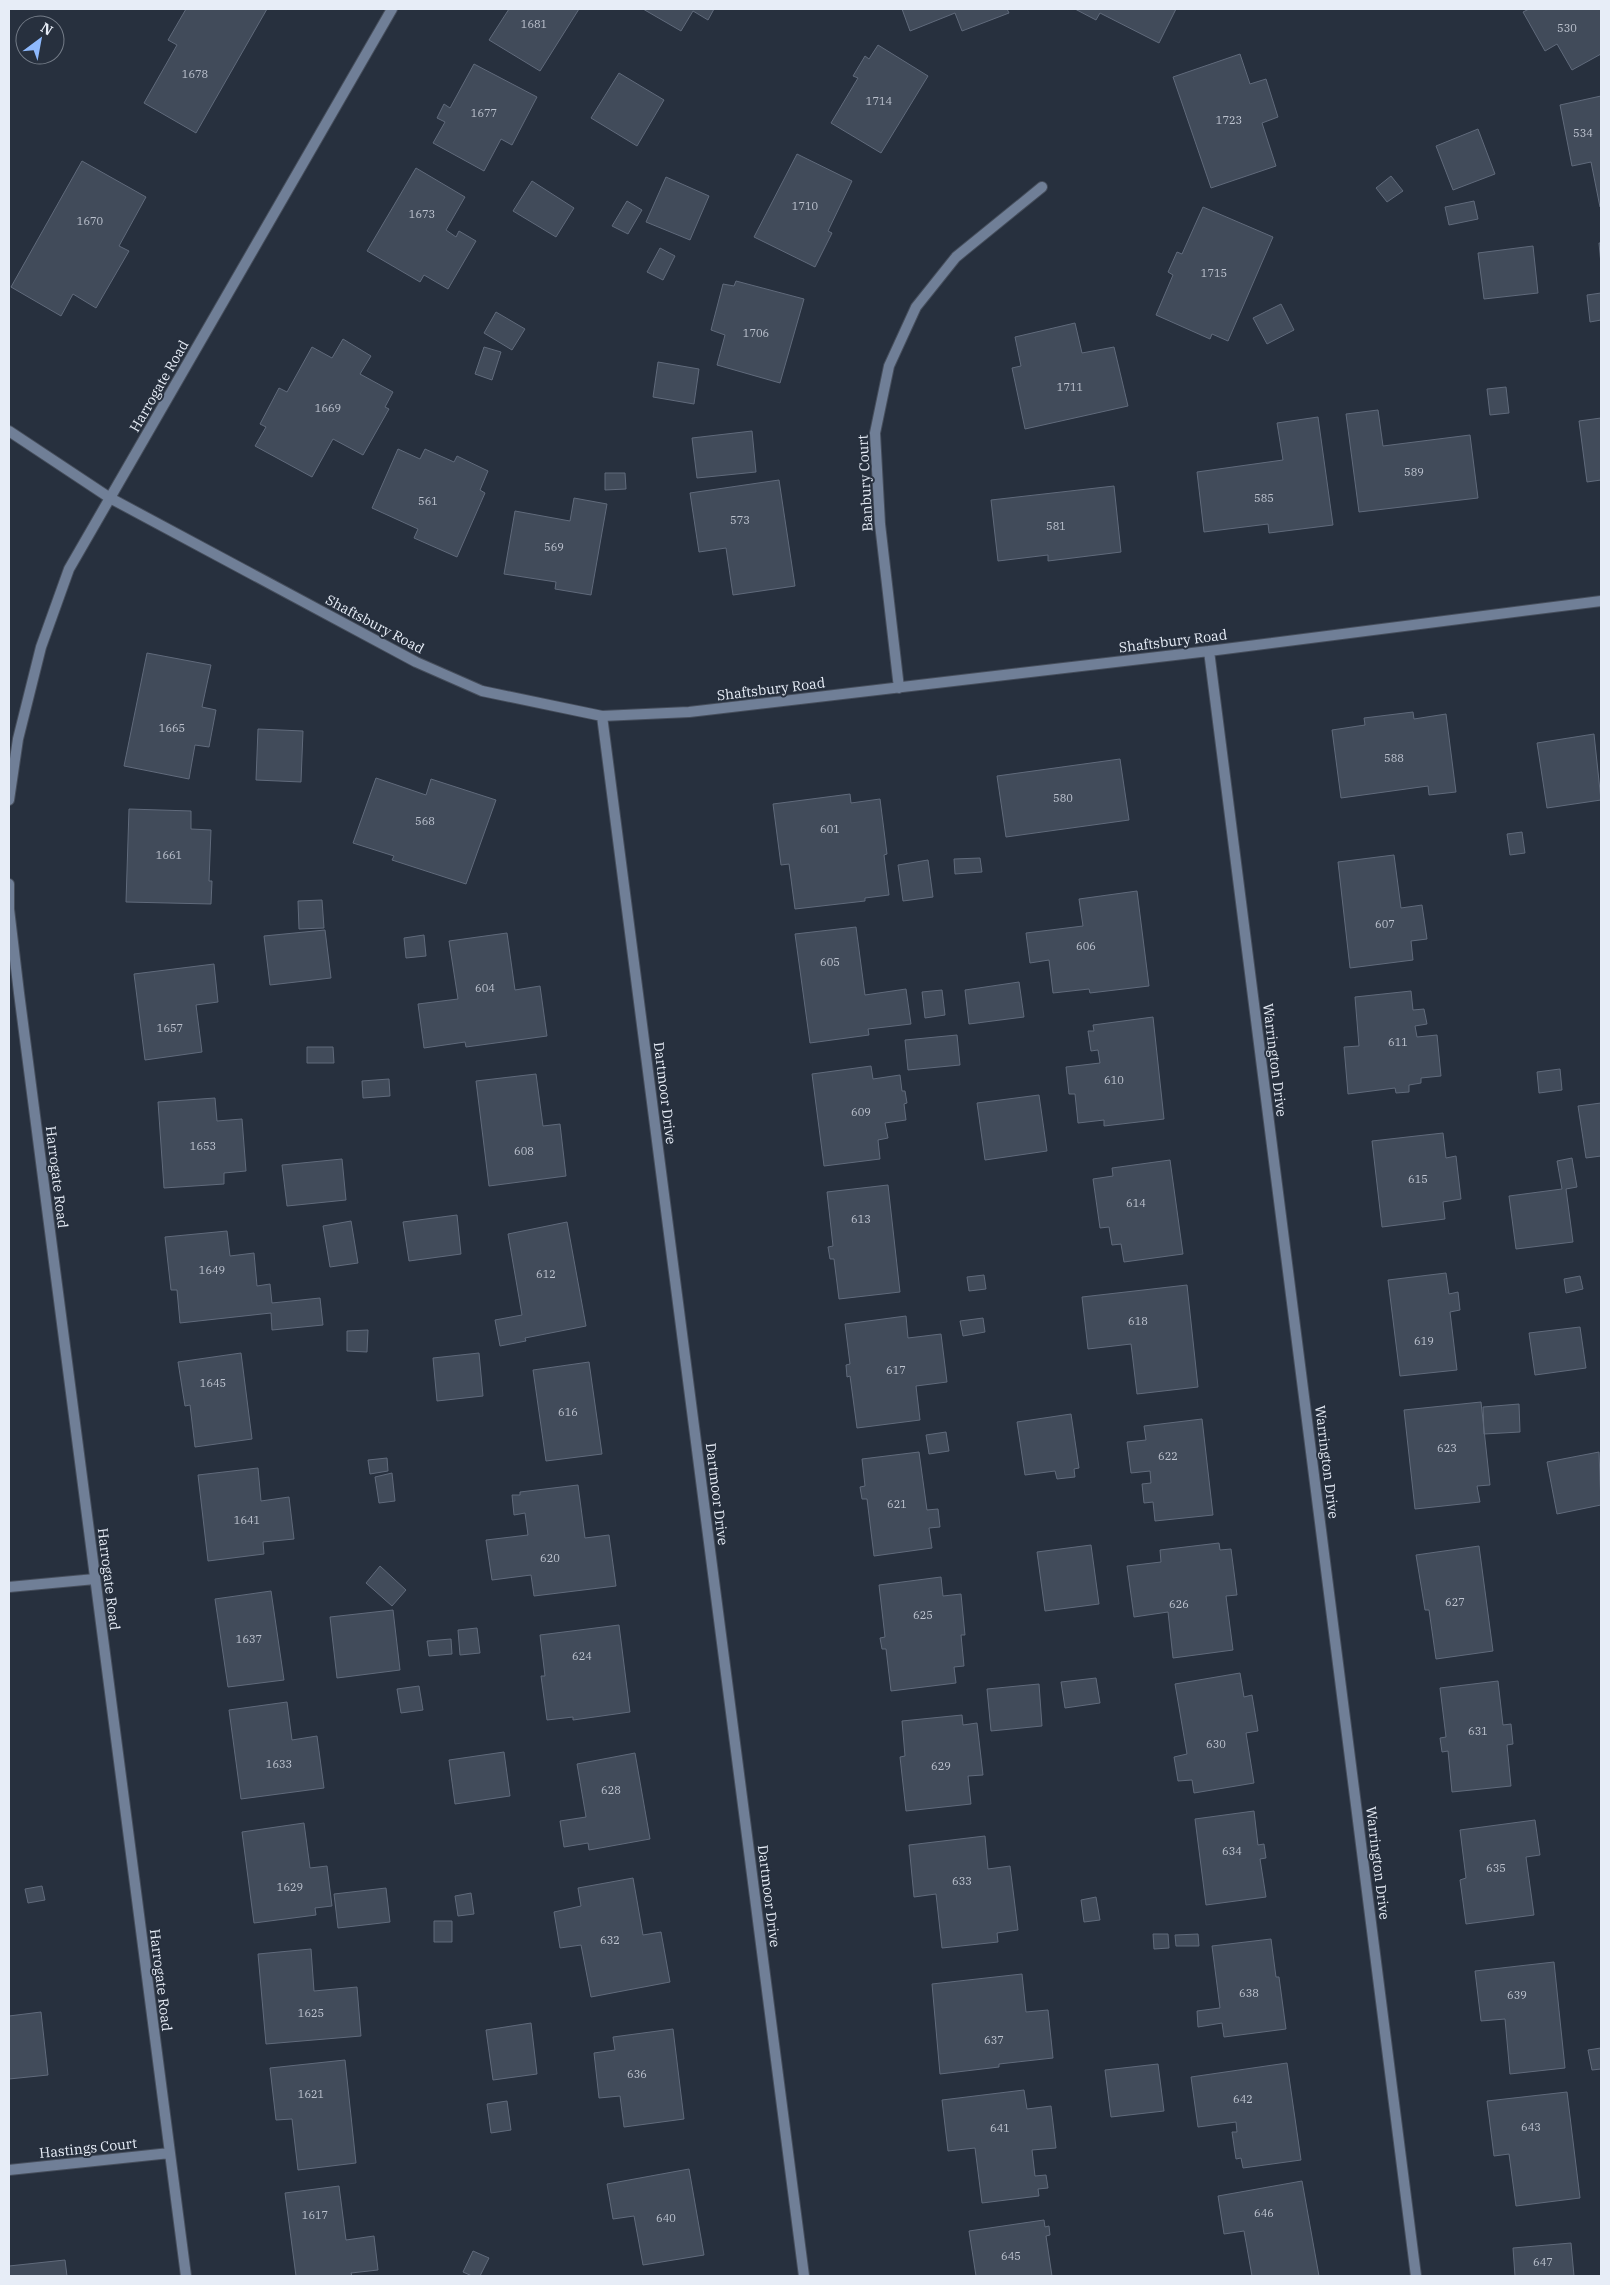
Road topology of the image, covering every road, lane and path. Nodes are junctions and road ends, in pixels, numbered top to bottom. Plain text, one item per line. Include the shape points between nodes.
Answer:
1 (392, 9) edge
2 (1042, 187) dead end
3 (9, 431) edge
4 (110, 498) junction
5 (1601, 601) edge
6 (1210, 651) junction
7 (899, 688) junction
8 (602, 716) junction
9 (9, 800) edge
10 (9, 884) edge
11 (14, 994) edge
12 (95, 1579) junction
13 (9, 1587) edge
14 (170, 2153) junction
15 (9, 2170) edge
16 (186, 2276) edge
17 (804, 2276) edge
18 (1416, 2276) edge

1 - 4 street, Harrogate Road
2 - 7 street, Banbury Court via 956,257 916,306 889,366 875,433 880,524
3 - 4 street, Shaftsbury Road
4 - 8 street, Shaftsbury Road via 424,666 482,691
4 - 9 street, Harrogate Road via 69,569 41,647 18,739
5 - 6 street, Shaftsbury Road
6 - 7 street, Shaftsbury Road
6 - 18 street, Warrington Drive
7 - 8 street, Shaftsbury Road via 689,712
8 - 17 street, Dartmoor Drive
10 - 11 street, Harrogate Road
11 - 12 street, Harrogate Road
12 - 13 street
12 - 14 street, Harrogate Road
14 - 15 street, Hastings Court
14 - 16 street, Harrogate Road

